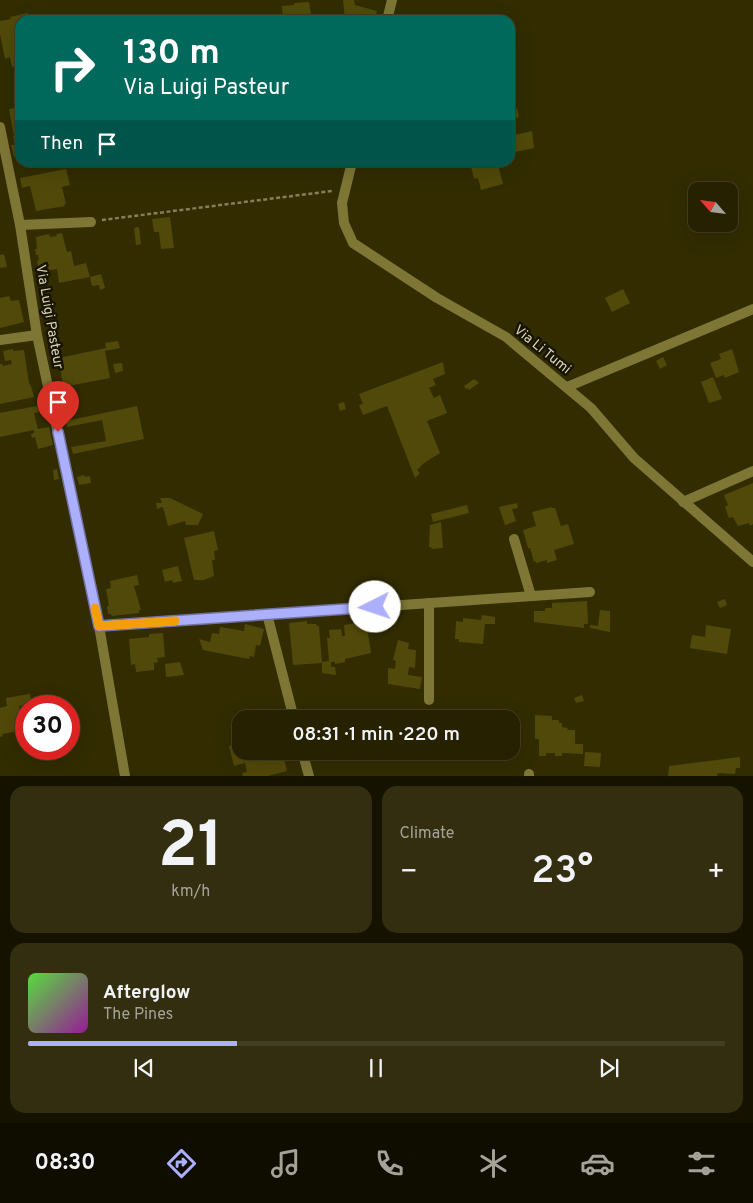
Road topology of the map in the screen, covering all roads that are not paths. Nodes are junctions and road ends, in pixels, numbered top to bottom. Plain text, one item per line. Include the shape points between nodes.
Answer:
1 (392, 0) edge
2 (388, 15) edge
3 (0, 127) edge
4 (351, 167) edge
5 (91, 222) road end
6 (20, 225) junction
7 (753, 309) edge
8 (37, 335) junction
9 (0, 340) edge
10 (567, 387) junction
11 (753, 471) edge
12 (682, 502) junction
13 (514, 539) dead end
14 (753, 562) edge
15 (590, 592) dead end
16 (531, 596) junction
17 (429, 603) junction
18 (267, 614) junction
19 (99, 626) junction
20 (428, 700) dead end
21 (292, 710) edge
22 (305, 760) edge
23 (125, 776) edge
24 (309, 776) edge

1 - 2 street
3 - 6 street, Via Luigi Pasteur
4 - 10 street, Via Li Tumi via 342,203 344,223 353,243 436,298 506,337
5 - 6 street
6 - 8 street, Via Luigi Pasteur
7 - 10 street
8 - 9 street
8 - 19 street, Via Luigi Pasteur
10 - 12 street, Via Li Tumi via 591,408 634,458
11 - 12 street
12 - 14 street, Via Li Tumi
13 - 16 street
15 - 16 street
16 - 17 street
17 - 18 street
17 - 20 street
18 - 19 street
18 - 21 street
19 - 23 street, Via Luigi Pasteur
22 - 24 street

